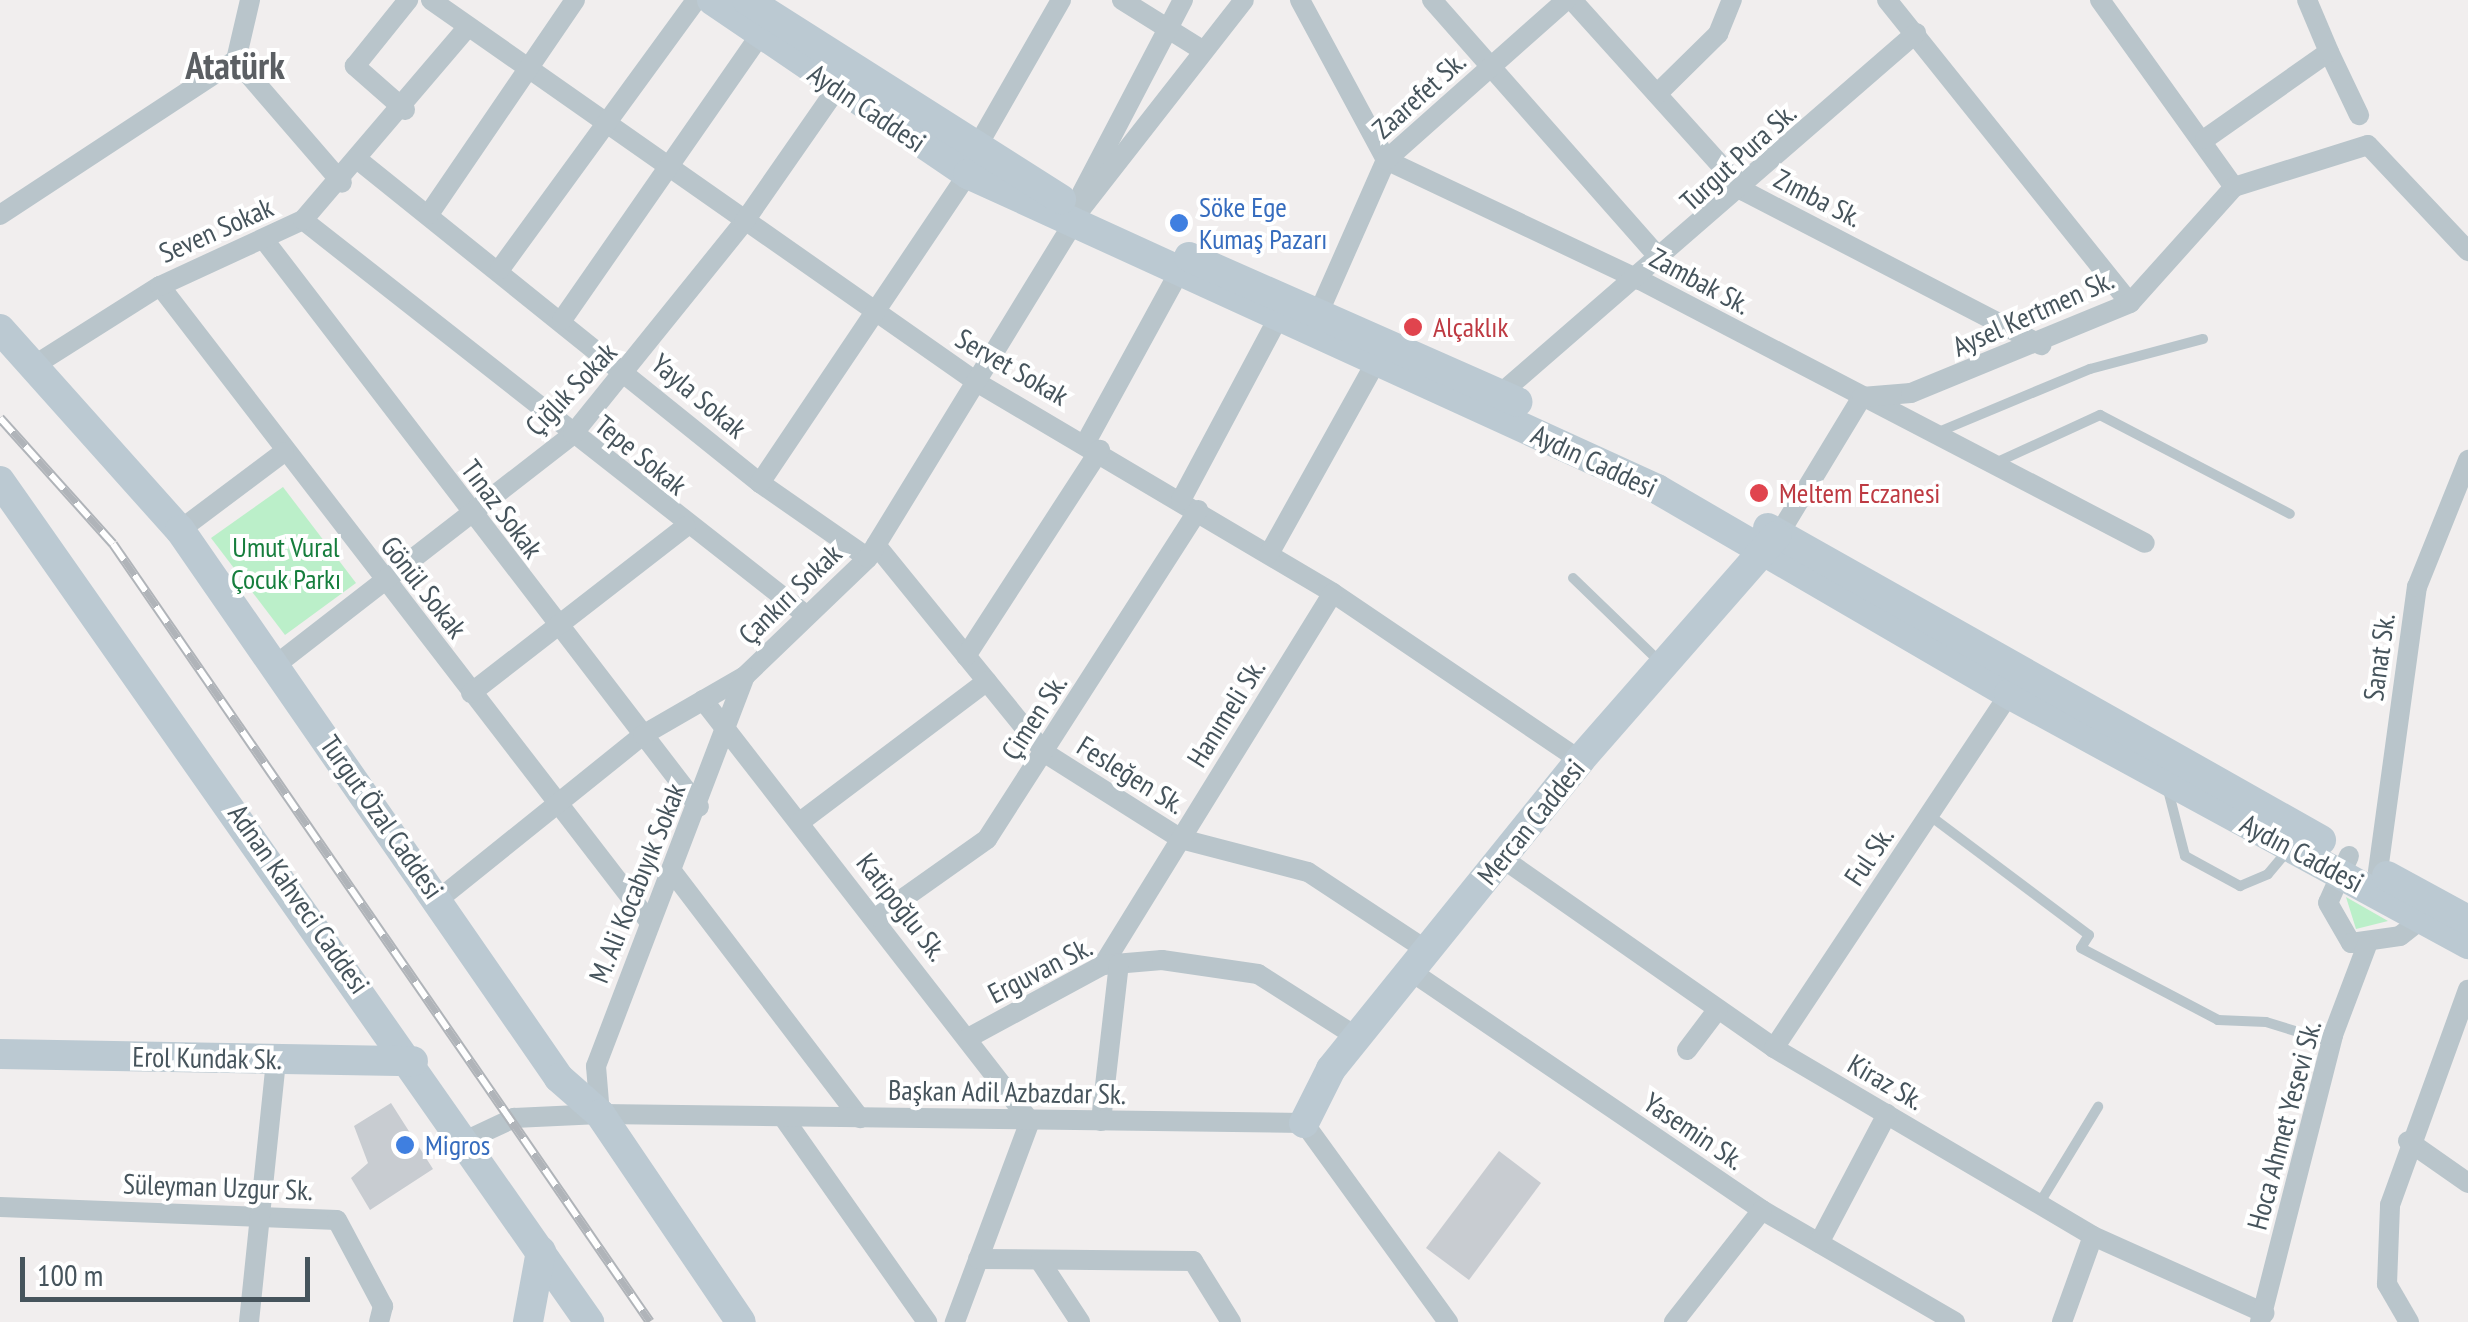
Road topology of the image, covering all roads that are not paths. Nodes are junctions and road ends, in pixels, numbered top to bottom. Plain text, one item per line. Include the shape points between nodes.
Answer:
1 (250, 0) edge
2 (408, 0) edge
3 (431, 0) edge
4 (575, 0) edge
5 (696, 0) edge
6 (712, 0) edge
7 (747, 0) edge
8 (1062, 0) edge
9 (1122, 0) edge
10 (1183, 0) edge
11 (1244, 0) edge
12 (1300, 0) edge
13 (1432, 0) edge
14 (1569, 0) edge
15 (1732, 0) edge
16 (1887, 0) edge
17 (2100, 0) edge
18 (2307, 0) edge
19 (467, 28) junction
20 (1168, 30) junction
21 (1916, 32) junction
22 (760, 36) junction
23 (1202, 50) junction
24 (2329, 52) junction
25 (236, 60) junction
26 (1492, 66) junction
27 (530, 71) junction
28 (838, 87) junction
29 (1657, 94) junction
30 (405, 110) junction
31 (2359, 115) dead end
32 (606, 129) junction
33 (2205, 139) junction
34 (358, 159) junction
35 (1386, 160) junction
36 (971, 163) junction
37 (668, 170) junction
38 (342, 182) junction
39 (2234, 187) junction
40 (1744, 191) junction
41 (430, 214) junction
42 (0, 215) edge
43 (1076, 219) junction
44 (303, 220) junction
45 (744, 222) junction
46 (265, 241) junction
47 (2468, 251) edge
48 (1662, 261) junction
49 (500, 270) junction
50 (1178, 274) junction
51 (1640, 280) junction
52 (160, 286) junction
53 (2130, 303) junction
54 (872, 312) junction
55 (1319, 312) junction
56 (1278, 318) junction
57 (562, 320) junction
58 (0, 329) edge
59 (2203, 339) dead end
60 (2041, 346) junction
61 (1376, 362) junction
62 (38, 363) junction
63 (628, 373) junction
64 (978, 383) junction
65 (1500, 394) junction
66 (1862, 397) junction
67 (573, 434) junction
68 (1933, 434) junction
69 (1093, 446) junction
70 (284, 452) junction
71 (2468, 460) edge
72 (1992, 464) junction
73 (0, 482) edge
74 (760, 483) junction
75 (1189, 505) junction
76 (2290, 514) dead end
77 (472, 515) junction
78 (686, 526) junction
79 (180, 530) junction
80 (1771, 542) junction
81 (2145, 543) dead end
82 (872, 551) junction
83 (1269, 554) junction
84 (1573, 578) dead end
85 (387, 585) junction
86 (1333, 594) junction
87 (806, 616) junction
88 (558, 626) junction
89 (966, 656) junction
90 (277, 664) junction
91 (1663, 664) junction
92 (745, 676) junction
93 (987, 681) junction
94 (471, 693) junction
95 (2009, 694) junction
96 (703, 700) junction
97 (726, 730) junction
98 (642, 735) junction
99 (1044, 752) junction
100 (1580, 760) junction
101 (2166, 780) junction
102 (557, 803) junction
103 (699, 807) junction
104 (1929, 815) junction
105 (800, 822) junction
106 (1181, 839) junction
107 (2291, 846) junction
108 (1502, 858) junction
109 (2344, 864) junction
110 (671, 870) junction
111 (2378, 871) junction
112 (439, 899) junction
113 (2430, 911) junction
114 (877, 918) junction
115 (648, 920) junction
116 (2468, 920) edge
117 (2368, 944) junction
118 (2468, 944) edge
119 (1420, 962) junction
120 (1111, 964) junction
121 (2468, 990) edge
122 (1718, 1009) junction
123 (968, 1038) junction
124 (1360, 1039) junction
125 (2331, 1042) junction
126 (1774, 1048) junction
127 (1688, 1050) dead end
128 (0, 1054) edge
129 (276, 1059) junction
130 (413, 1062) junction
131 (2098, 1106) dead end
132 (600, 1114) junction
133 (1887, 1114) junction
134 (783, 1117) junction
135 (860, 1118) junction
136 (1030, 1120) junction
137 (1101, 1121) junction
138 (1304, 1123) junction
139 (469, 1139) junction
140 (2408, 1140) junction
141 (2468, 1183) edge
142 (2038, 1204) junction
143 (0, 1208) edge
144 (1762, 1210) junction
145 (260, 1214) junction
146 (2093, 1236) junction
147 (1819, 1244) junction
148 (541, 1251) junction
149 (978, 1259) junction
150 (1040, 1260) junction
151 (381, 1314) edge
152 (2262, 1318) edge
153 (249, 1322) edge
154 (528, 1322) edge
155 (589, 1322) edge
156 (741, 1322) edge
157 (927, 1322) edge
158 (954, 1322) edge
159 (1080, 1322) edge
160 (1231, 1322) edge
161 (1448, 1322) edge
162 (1674, 1322) edge
163 (1955, 1322) edge
164 (2062, 1322) edge
165 (2409, 1322) edge

1 - 25 street
2 - 30 street via 355,66
3 - 19 street, Servet Sokak
4 - 27 street
5 - 32 street
6 - 22 main road, Aydın Caddesi
7 - 36 main road, Aydın Caddesi
8 - 36 street
9 - 20 street
10 - 20 street
11 - 23 street
12 - 35 street
13 - 26 street
14 - 26 street, Zaarefet Sk.
14 - 29 street, Zımba Sk.
15 - 29 street via 1718,34
16 - 21 street
17 - 33 street
18 - 24 street
19 - 27 street, Servet Sokak
19 - 30 street, Seven Sokak
20 - 23 street
20 - 43 street via 1082,190
21 - 40 street, Turgut Pura Sk.
21 - 53 street
22 - 28 main road, Aydın Caddesi
22 - 37 street
23 - 43 street
24 - 31 street
24 - 33 street
25 - 38 street
25 - 42 street
26 - 35 street, Zaarefet Sk.
26 - 48 street
27 - 32 street, Servet Sokak
27 - 41 street
28 - 36 main road, Aydın Caddesi
28 - 45 street, Çığlık Sokak
29 - 40 street, Zımba Sk.
30 - 34 street, Seven Sokak
32 - 37 street, Servet Sokak
32 - 49 street
33 - 39 street
34 - 38 street, Seven Sokak
34 - 41 street, Yayla Sokak
35 - 51 street, Zambak Sk.
35 - 55 street, Zaarefet Sk.
36 - 43 main road, Aydın Caddesi
36 - 54 street
37 - 45 street, Servet Sokak
37 - 57 street
38 - 44 street, Seven Sokak
39 - 47 street via 2368,145
39 - 53 street, Aysel Kertmen Sk.
40 - 48 street, Turgut Pura Sk.
40 - 60 street, Zımba Sk.
41 - 49 street, Yayla Sokak
43 - 50 main road, Aydın Caddesi
43 - 55 main road, Aydın Caddesi
43 - 64 street, Çankırı Sokak
44 - 46 street, Seven Sokak
44 - 67 street, Tepe Sokak
45 - 54 street, Servet Sokak
45 - 63 street, Çığlık Sokak
46 - 52 street, Seven Sokak
46 - 77 street, Tınaz Sokak
48 - 51 street, Turgut Pura Sk.
49 - 57 street, Yayla Sokak
50 - 56 main road, Aydın Caddesi
50 - 69 street
51 - 65 street, Turgut Pura Sk.
51 - 66 street, Zambak Sk.
52 - 62 street, Seven Sokak
52 - 70 street, Gönül Sokak
53 - 60 street, Aysel Kertmen Sk.
54 - 64 street, Servet Sokak
54 - 74 street
55 - 65 main road, Aydın Caddesi
56 - 61 main road, Aydın Caddesi
56 - 75 street, Çimen Sk.
57 - 63 street, Yayla Sokak
58 - 62 main road, Turgut Özal Caddesi
59 - 68 lane via 2090,368
60 - 66 street, Aysel Kertmen Sk. via 1911,393
61 - 80 main road, Aydın Caddesi
61 - 83 street
62 - 79 main road, Turgut Özal Caddesi
63 - 67 street, Çığlık Sokak
63 - 74 street, Yayla Sokak
64 - 69 street, Servet Sokak
64 - 82 street, Çankırı Sokak
65 - 80 main road, Aydın Caddesi
66 - 68 street, Zambak Sk.
66 - 80 street
67 - 77 street, Çığlık Sokak
67 - 78 street, Tepe Sokak
68 - 72 street, Zambak Sk.
69 - 75 street, Servet Sokak
69 - 89 street
70 - 79 street
70 - 85 street, Gönül Sokak
71 - 111 street, Sanat Sk. via 2417,587
72 - 76 lane via 2100,415
72 - 81 street, Zambak Sk.
73 - 130 main road, Adnan Kahveci Caddesi
74 - 82 street, Yayla Sokak
75 - 83 street, Servet Sokak
75 - 99 street, Çimen Sk.
77 - 85 street, Çığlık Sokak
77 - 88 street, Tınaz Sokak
78 - 87 street, Tepe Sokak
78 - 88 street
79 - 90 main road, Turgut Özal Caddesi
80 - 91 main road, Mercan Caddesi
80 - 95 main road, Aydın Caddesi
80 - 109 main road, Aydın Caddesi
82 - 87 street, Çankırı Sokak
82 - 89 street, Fesleğen Sk.
83 - 86 street, Servet Sokak
84 - 91 lane
85 - 90 street, Çığlık Sokak
85 - 94 street, Gönül Sokak
86 - 100 street, Servet Sokak
86 - 106 street, Hanımeli Sk.
87 - 92 street, Çankırı Sokak
88 - 94 street
88 - 98 street, Tınaz Sokak
89 - 93 street, Fesleğen Sk.
90 - 112 main road, Turgut Özal Caddesi
91 - 100 main road, Mercan Caddesi
92 - 96 street, Çankırı Sokak
92 - 97 street, M. Ali Kocabıyık Sokak
93 - 99 street, Fesleğen Sk.
93 - 105 street
94 - 102 street, Gönül Sokak
95 - 101 main road, Aydın Caddesi
95 - 104 street, Ful Sk.
96 - 97 street, Katipoğlu Sk.
96 - 98 street, Çankırı Sokak
97 - 103 street, M. Ali Kocabıyık Sokak
97 - 105 street, Katipoğlu Sk.
98 - 102 street, Çankırı Sokak
98 - 103 street, Tınaz Sokak
99 - 106 street, Fesleğen Sk.
99 - 114 street, Çimen Sk. via 987,840
100 - 108 main road, Mercan Caddesi
101 - 107 main road, Aydın Caddesi
101 - 107 lane via 2178,848 2240,886 2268,874
102 - 112 street, Çankırı Sokak
102 - 115 street, Gönül Sokak
103 - 110 street, M. Ali Kocabıyık Sokak
104 - 125 lane via 2089,935 2081,948 2218,1020 2266,1022
104 - 126 street, Ful Sk.
105 - 114 street, Katipoğlu Sk.
106 - 119 street, Fesleğen Sk. via 1308,872
106 - 120 street, Hanımeli Sk.
107 - 109 main road, Aydın Caddesi
108 - 119 main road, Mercan Caddesi
108 - 122 street, Kiraz Sk.
109 - 111 main road, Aydın Caddesi
109 - 113 main road, Aydın Caddesi
109 - 117 street via 2332,918 2350,943
110 - 115 street, M. Ali Kocabıyık Sokak
110 - 135 street
111 - 113 main road, Aydın Caddesi
112 - 132 main road, Turgut Özal Caddesi via 559,1078
113 - 116 main road, Aydın Caddesi
113 - 117 street
113 - 118 main road, Aydın Caddesi
114 - 123 street, Katipoğlu Sk.
115 - 132 street, M. Ali Kocabıyık Sokak via 596,1066
117 - 125 street, Hoca Ahmet Yesevi Sk.
119 - 124 main road, Mercan Caddesi
119 - 144 street, Yasemin Sk.
120 - 123 street, Erguvan Sk.
120 - 124 street, Erguvan Sk. via 1162,960 1258,974
120 - 137 street
121 - 140 street
122 - 126 street, Kiraz Sk.
122 - 127 street
123 - 136 street, Katipoğlu Sk.
124 - 138 main road, Mercan Caddesi
125 - 152 street, Hoca Ahmet Yesevi Sk.
126 - 133 street, Kiraz Sk.
128 - 129 main road, Erol Kundak Sk.
129 - 130 main road, Erol Kundak Sk.
129 - 145 street
130 - 139 main road, Adnan Kahveci Caddesi
131 - 142 lane
132 - 134 street, Başkan Adil Azbazdar Sk.
132 - 139 street, Başkan Adil Azbazdar Sk. via 514,1118
132 - 156 main road, Turgut Özal Caddesi
133 - 142 street, Kiraz Sk.
133 - 147 street
134 - 135 street, Başkan Adil Azbazdar Sk.
134 - 157 street
135 - 136 street, Başkan Adil Azbazdar Sk.
136 - 137 street, Başkan Adil Azbazdar Sk.
136 - 149 street
137 - 138 street, Başkan Adil Azbazdar Sk.
138 - 161 street
139 - 148 main road, Adnan Kahveci Caddesi
140 - 141 street
140 - 165 street via 2390,1205 2386,1284
142 - 146 street, Kiraz Sk.
143 - 145 street, Süleyman Uzgur Sk.
144 - 147 street, Yasemin Sk.
144 - 162 street
145 - 151 street, Süleyman Uzgur Sk. via 337,1220
145 - 153 street
146 - 152 street, Kiraz Sk.
146 - 164 street
147 - 163 street, Yasemin Sk.
148 - 154 main road
148 - 155 main road, Adnan Kahveci Caddesi
149 - 150 street
149 - 158 street
150 - 159 street
150 - 160 street via 1193,1260

